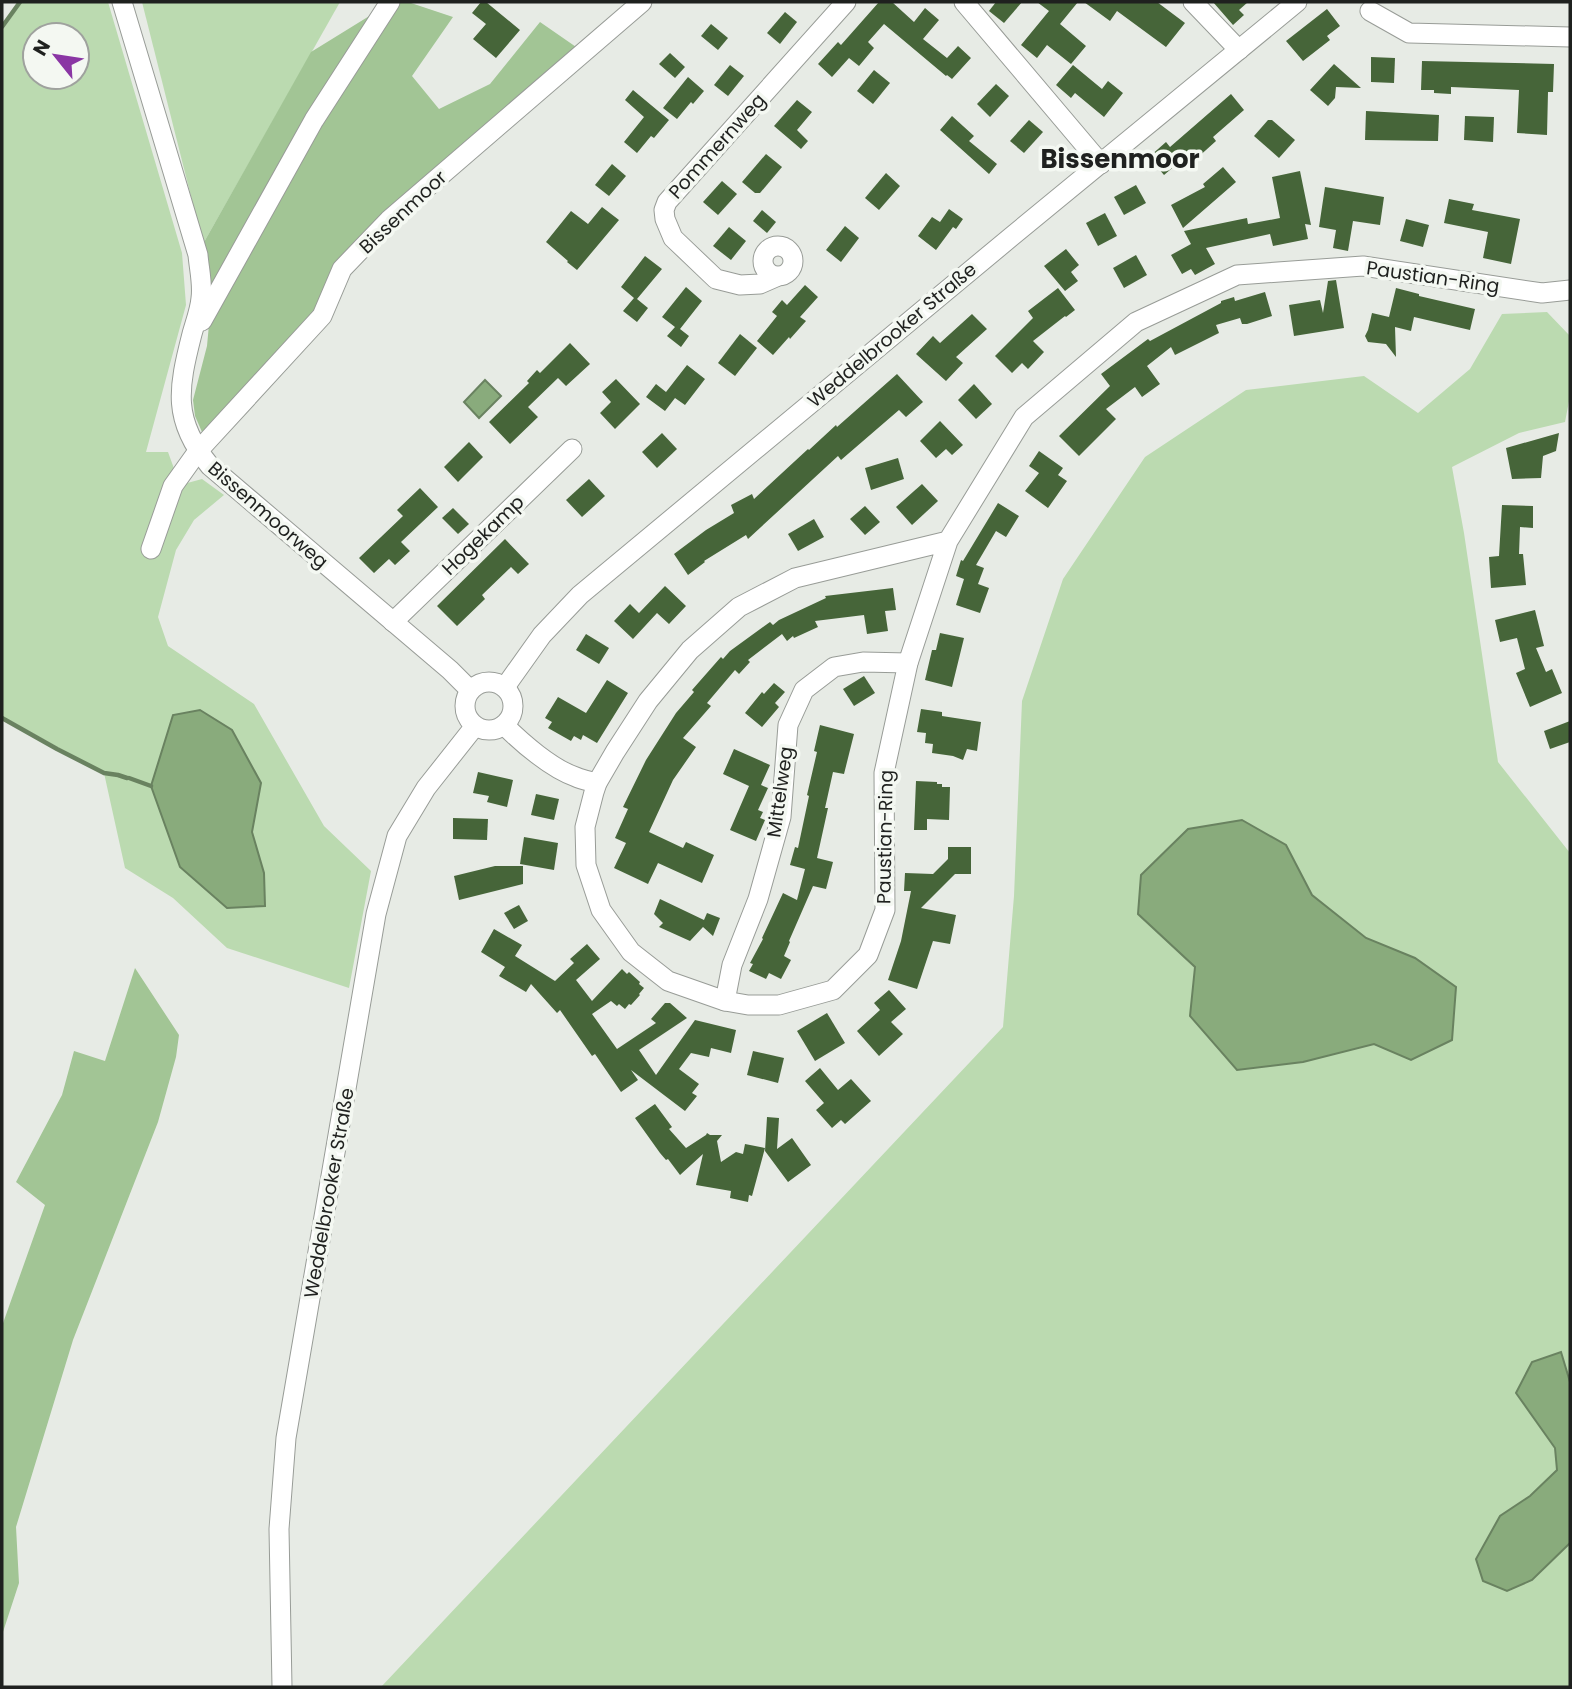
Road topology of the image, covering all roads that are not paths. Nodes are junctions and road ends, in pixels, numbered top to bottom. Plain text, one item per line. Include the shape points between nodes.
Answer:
1 (122, 2) edge
2 (390, 2) edge
3 (642, 2) edge
4 (846, 2) edge
5 (964, 2) edge
6 (1193, 2) edge
7 (1297, 2) edge
8 (1370, 12) dead end
9 (1570, 37) edge
10 (1239, 50) junction
11 (1101, 164) junction
12 (776, 276) dead end
13 (1570, 290) edge
14 (190, 343) junction
15 (572, 449) dead end
16 (198, 451) junction
17 (948, 541) junction
18 (151, 549) dead end
19 (393, 622) junction
20 (908, 663) junction
21 (505, 687) junction
22 (470, 690) junction
23 (505, 725) junction
24 (475, 726) junction
25 (597, 783) junction
26 (725, 1001) junction
27 (282, 1687) edge

1 - 14 street, Bissenmoorweg via 198,255 201,298
2 - 14 street via 314,120
3 - 16 street, Bissenmoor via 389,220 342,269 323,316
4 - 12 street, Pommernweg via 664,210 673,239 716,279 740,285 760,284
5 - 11 street
6 - 10 street
7 - 10 street, Weddelbrooker Straße
8 - 9 street via 1409,33
10 - 11 street, Weddelbrooker Straße
11 - 21 street, Weddelbrooker Straße via 580,595 541,635
13 - 17 street, Paustian-Ring via 1542,293 1363,266 1237,275 1136,322 1024,417
14 - 16 street, Bissenmoorweg via 180,395 184,424
15 - 19 street, Hogekamp
16 - 18 street, Bissenmoor via 173,486
16 - 19 street, Bissenmoorweg
17 - 20 street, Paustian-Ring
17 - 25 street, Paustian-Ring via 795,578 739,607 673,670
19 - 22 street, Bissenmoorweg
20 - 26 street, Mittelweg via 834,667 804,690 789,725 780,817 758,899 732,965
20 - 26 street, Paustian-Ring via 884,774 885,910 868,955 833,990 779,1005
21 - 22 street via 491,681
21 - 23 street via 514,706
22 - 24 street via 465,705
23 - 24 street via 490,730
23 - 25 street via 563,771
24 - 27 street, Weddelbrooker Straße via 426,788 397,836 376,914 286,1438 279,1529
25 - 26 street, Paustian-Ring via 585,827 586,865 601,910 631,952 668,981

